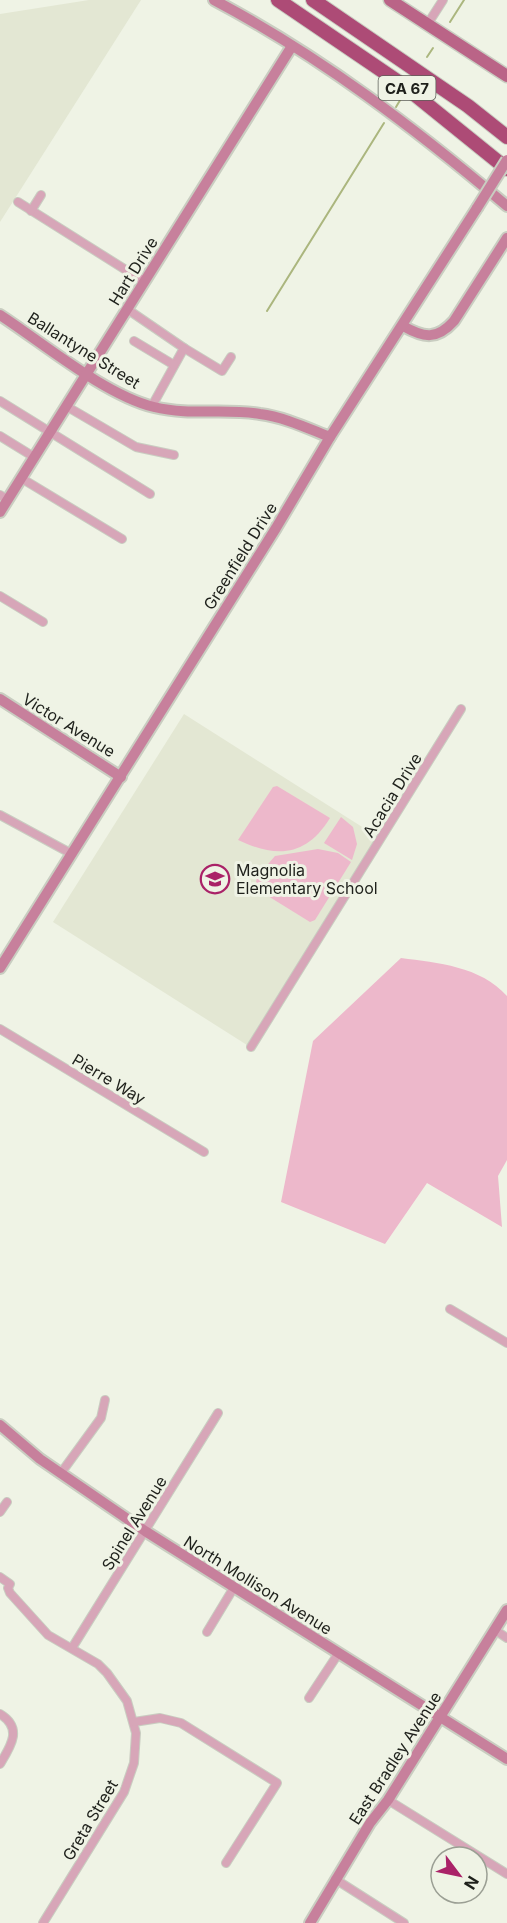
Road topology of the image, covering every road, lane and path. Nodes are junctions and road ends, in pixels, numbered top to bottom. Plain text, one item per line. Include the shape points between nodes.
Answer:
1 (213, 0) edge
2 (272, 0) edge
3 (278, 0) edge
4 (313, 0) edge
5 (328, 0) edge
6 (390, 0) edge
7 (443, 0) edge
8 (300, 14) junction
9 (427, 25) junction
10 (357, 29) junction
11 (292, 46) junction
12 (507, 76) edge
13 (507, 137) edge
14 (507, 160) edge
15 (507, 169) edge
16 (41, 195) dead end
17 (18, 202) dead end
18 (507, 206) edge
19 (31, 211) junction
20 (507, 238) edge
21 (145, 282) junction
22 (127, 309) junction
23 (0, 315) edge
24 (403, 326) junction
25 (134, 341) dead end
26 (184, 348) junction
27 (231, 357) dead end
28 (174, 365) junction
29 (87, 373) junction
30 (0, 401) edge
31 (66, 406) junction
32 (152, 406) junction
33 (50, 432) junction
34 (0, 436) edge
35 (330, 437) junction
36 (174, 455) dead end
37 (34, 457) junction
38 (21, 478) junction
39 (150, 494) dead end
40 (4, 497) edge
41 (0, 512) edge
42 (122, 539) dead end
43 (0, 596) edge
44 (43, 622) dead end
45 (0, 699) edge
46 (461, 709) dead end
47 (122, 777) junction
48 (0, 815) edge
49 (72, 854) junction
50 (0, 968) edge
51 (0, 1029) edge
52 (251, 1047) dead end
53 (204, 1152) dead end
54 (450, 1310) dead end
55 (507, 1343) edge
56 (105, 1400) dead end
57 (218, 1413) dead end
58 (0, 1425) edge
59 (61, 1473) junction
60 (6, 1502) dead end
61 (0, 1512) edge
62 (145, 1531) junction
63 (0, 1577) edge
64 (233, 1589) junction
65 (507, 1610) edge
66 (495, 1630) junction
67 (207, 1632) dead end
68 (507, 1638) edge
69 (72, 1648) junction
70 (338, 1654) junction
71 (309, 1698) dead end
72 (0, 1714) edge
73 (440, 1716) junction
74 (135, 1722) junction
75 (507, 1759) edge
76 (0, 1764) edge
77 (388, 1800) junction
78 (226, 1863) dead end
79 (507, 1874) edge
80 (335, 1879) junction
81 (43, 1923) edge
82 (309, 1923) edge
83 (404, 1923) edge

1 - 11 main road
2 - 8 highway
3 - 8 highway, CA 67
4 - 10 highway, CA 67
5 - 10 highway
6 - 9 main road
7 - 9 street
8 - 15 highway, CA 67 via 403,85
9 - 12 main road
10 - 13 highway, CA 67
11 - 18 main road via 415,131
11 - 21 main road, Hart Drive
14 - 24 main road, Greenfield Drive, bridge
16 - 19 street
17 - 19 street
19 - 21 street
20 - 24 main road via 444,331 428,336
21 - 22 main road, Hart Drive
22 - 26 street
22 - 29 main road, Hart Drive
23 - 29 main road, Ballantyne Street
24 - 35 main road, Greenfield Drive
25 - 28 street
26 - 27 street via 222,371
26 - 28 street
28 - 32 street
29 - 31 main road, Hart Drive
29 - 32 main road, Ballantyne Street
30 - 33 street
31 - 33 main road, Hart Drive
31 - 36 street via 136,447
32 - 35 main road, Ballantyne Street via 202,413 259,414 300,424
33 - 37 main road, Hart Drive
33 - 39 street
34 - 37 street
35 - 47 main road, Greenfield Drive
37 - 38 main road, Hart Drive
38 - 40 main road, Hart Drive
38 - 42 street
40 - 41 main road, Hart Drive
43 - 44 street
45 - 47 main road, Victor Avenue
46 - 52 street, Acacia Drive
47 - 49 main road, Greenfield Drive
48 - 49 street
49 - 50 main road, Greenfield Drive
51 - 53 street, Pierre Way
54 - 55 street
56 - 59 street via 100,1418
57 - 62 street, Spinel Avenue
58 - 59 main road, North Mollison Avenue
59 - 62 main road, North Mollison Avenue
60 - 61 street
62 - 64 main road, North Mollison Avenue
62 - 69 street, Spinel Avenue
63 - 69 street via 10,1584 10,1593 36,1624
64 - 67 street
64 - 70 main road, North Mollison Avenue
65 - 66 main road, East Bradley Avenue
66 - 68 street
66 - 73 main road, East Bradley Avenue
69 - 74 street via 98,1664 115,1681
70 - 71 street
70 - 73 main road, North Mollison Avenue
72 - 76 street via 14,1729 13,1743
73 - 75 main road, North Mollison Avenue
73 - 77 main road, East Bradley Avenue
74 - 78 street via 160,1718 181,1723 277,1783
74 - 81 street, Greta Street via 135,1753 124,1792
77 - 79 street
77 - 80 main road, East Bradley Avenue
80 - 82 main road, East Bradley Avenue
80 - 83 street

